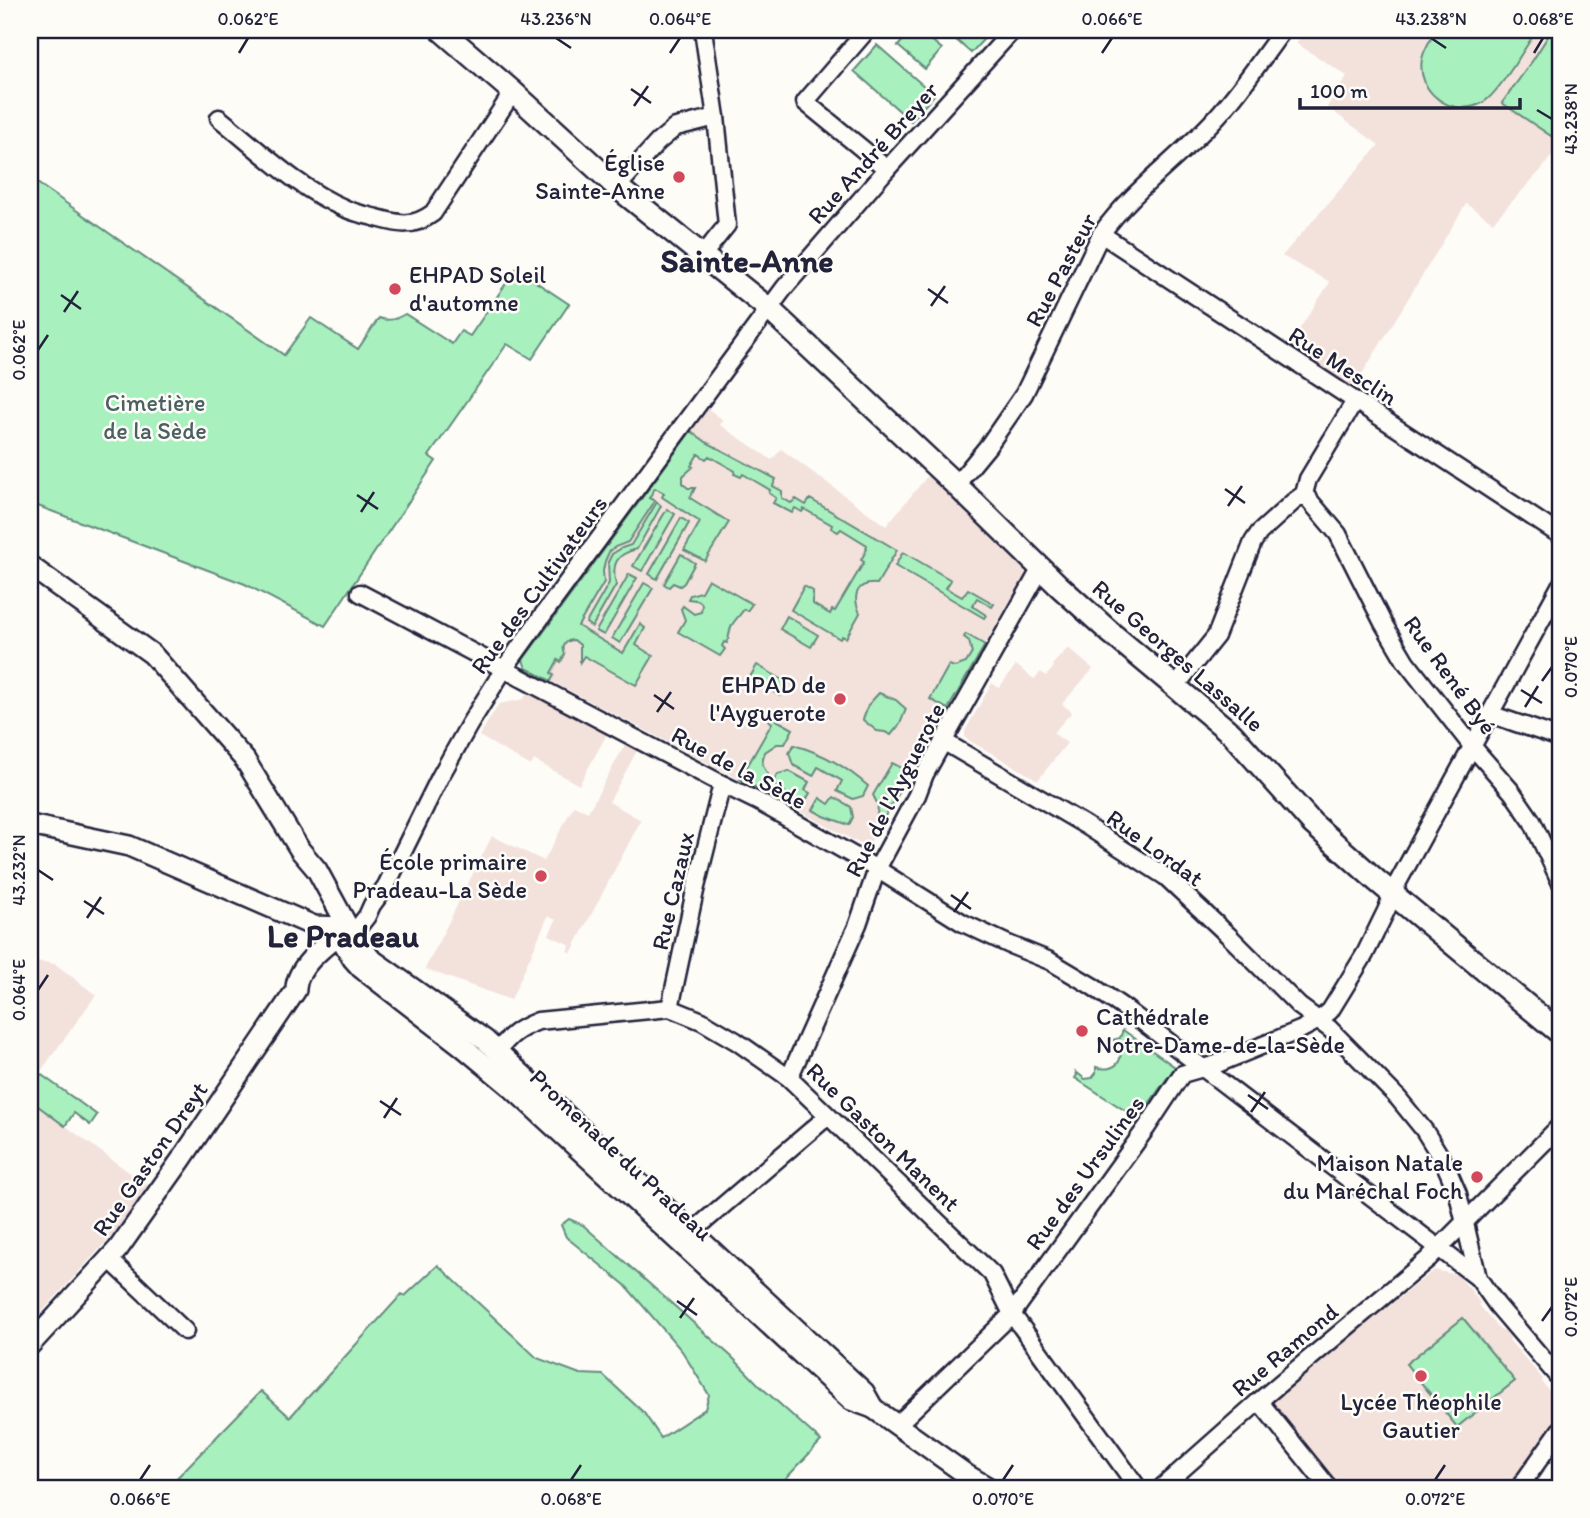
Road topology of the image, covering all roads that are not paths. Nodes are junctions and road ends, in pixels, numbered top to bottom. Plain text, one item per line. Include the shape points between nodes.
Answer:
1 (441, 30) edge
2 (703, 30) edge
3 (867, 30) edge
4 (1013, 30) edge
5 (1283, 30) edge
6 (513, 92) junction
7 (716, 117) junction
8 (219, 118) dead end
9 (887, 169) junction
10 (617, 187) junction
11 (1101, 234) junction
12 (702, 256) junction
13 (769, 309) junction
14 (1355, 401) junction
15 (956, 485) junction
16 (1304, 494) junction
17 (1560, 535) edge
18 (30, 566) edge
19 (1041, 568) junction
20 (1560, 586) edge
21 (360, 593) dead end
22 (504, 669) junction
23 (1175, 687) junction
24 (1490, 714) junction
25 (1560, 738) edge
26 (943, 741) junction
27 (1472, 746) junction
28 (722, 784) junction
29 (30, 825) edge
30 (877, 869) junction
31 (1560, 881) edge
32 (1394, 894) junction
33 (343, 933) junction
34 (670, 1008) junction
35 (1319, 1020) junction
36 (1560, 1032) edge
37 (497, 1052) junction
38 (1202, 1068) junction
39 (789, 1078) junction
40 (828, 1116) junction
41 (1560, 1126) edge
42 (1465, 1221) junction
43 (692, 1232) junction
44 (671, 1233) junction
45 (1438, 1247) junction
46 (109, 1259) junction
47 (1478, 1278) junction
48 (1012, 1314) junction
49 (185, 1331) dead end
50 (30, 1345) edge
51 (1560, 1379) edge
52 (1259, 1401) junction
53 (873, 1408) junction
54 (896, 1426) junction
55 (1560, 1430) edge
56 (989, 1488) edge
57 (1138, 1488) edge
58 (1161, 1488) edge
59 (1329, 1488) edge
60 (1519, 1488) edge

1 - 6 main road, Rue Georges Lassalle
2 - 7 street
3 - 9 street via 804,102
4 - 9 street, Rue André Breyer
5 - 11 street, Rue Pasteur via 1211,122
6 - 8 street via 433,213 416,223 349,211 326,200
6 - 10 main road, Rue Georges Lassalle
7 - 10 street via 676,127
7 - 12 street via 727,225
9 - 13 street, Rue André Breyer
10 - 12 main road, Rue Georges Lassalle
11 - 14 street, Rue Mesclin
11 - 15 street, Rue Pasteur via 1024,394
12 - 13 main road, Rue Georges Lassalle
13 - 15 main road, Rue Georges Lassalle
13 - 22 street, Rue des Cultivateurs
14 - 16 street via 1308,479
14 - 17 street, Rue Mesclin
15 - 19 main road, Rue Georges Lassalle
16 - 23 street via 1259,533 1216,636
16 - 27 street, Rue René Byé via 1338,534 1406,662
18 - 33 street via 152,654 245,760
19 - 23 main road, Rue Georges Lassalle
19 - 26 street, Rue de l'Ayguerote
20 - 24 street
21 - 22 street, Rue de la Sède
22 - 28 street, Rue de la Sède
22 - 33 street, Rue des Cultivateurs via 440,777 386,886 367,916
23 - 32 main road, Rue Georges Lassalle via 1232,734 1312,823
24 - 25 street
24 - 27 street
26 - 30 street, Rue de l'Ayguerote
26 - 35 street, Rue Lordat via 1166,877
27 - 31 street, Rue René Byé via 1532,821
27 - 32 street
28 - 30 street, Rue de la Sède
28 - 34 street, Rue Cazaux
29 - 33 street via 129,846 289,916
30 - 38 street, Rue de la Sède via 963,923 1081,979
30 - 39 street, Rue de l'Ayguerote via 858,924
32 - 35 street via 1365,954 1330,1011
32 - 36 main road, Rue Georges Lassalle
33 - 37 street, Promenade du Pradeau
33 - 44 street, Promenade du Pradeau via 361,968 510,1086
33 - 46 street, Rue Gaston Dreyt via 327,943 296,981 296,990
34 - 37 street, Rue Gaston Manent via 538,1021 521,1027
34 - 39 street, Rue Gaston Manent via 716,1028
35 - 38 street, Rue des Ursulines
35 - 42 street, Rue Lordat via 1398,1098 1423,1130 1445,1164
37 - 43 street, Promenade du Pradeau
38 - 45 street, Rue de la Sède
38 - 48 street, Rue des Ursulines via 1182,1074
39 - 40 street, Rue Gaston Manent
40 - 43 street
40 - 48 street, Rue Gaston Manent via 992,1274
41 - 42 street
42 - 45 street, Rue Ramond
42 - 47 street, Rue Lordat
43 - 44 street via 683,1237
43 - 53 street, Promenade du Pradeau via 864,1392
44 - 53 street, Promenade du Pradeau via 851,1400
45 - 47 street, Rue de la Sède
45 - 52 street, Rue Ramond
46 - 49 street
46 - 50 street, Rue Gaston Dreyt
47 - 51 street
48 - 54 street, Rue des Ursulines
48 - 57 street, Rue Gaston Manent
52 - 58 street, Rue Ramond
52 - 59 street
53 - 54 street, Promenade du Pradeau
54 - 56 street, Promenade du Pradeau
55 - 60 street

